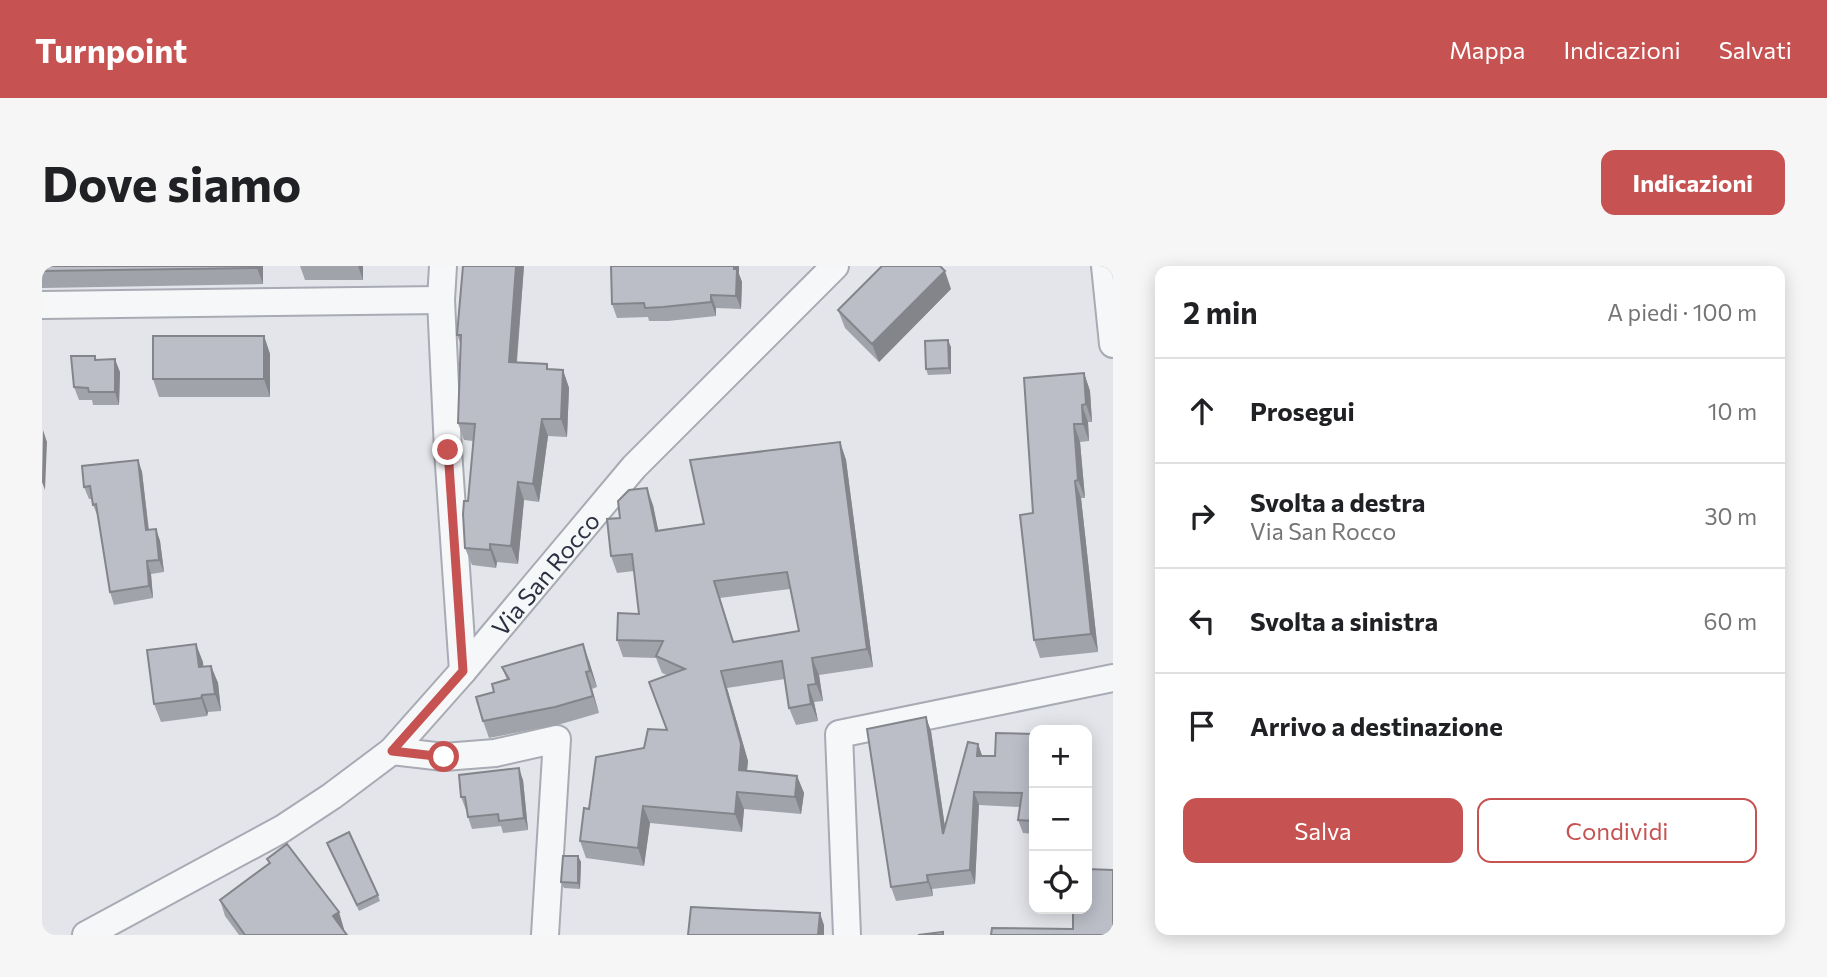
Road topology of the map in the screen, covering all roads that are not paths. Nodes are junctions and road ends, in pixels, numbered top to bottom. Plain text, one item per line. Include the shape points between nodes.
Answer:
1 (443, 266) edge
2 (835, 266) edge
3 (1105, 266) edge
4 (441, 300) junction
5 (42, 305) edge
6 (1113, 344) edge
7 (463, 671) junction
8 (1113, 678) edge
9 (392, 751) junction
10 (86, 935) edge
11 (545, 935) edge
12 (846, 935) edge

1 - 4 street
2 - 7 street, Via San Rocco via 634,467
3 - 6 street
4 - 5 street
4 - 7 street
7 - 9 street, Via San Rocco
8 - 12 street via 839,734
9 - 10 street, Via San Rocco via 282,829
9 - 11 street via 444,757 495,753 557,739

